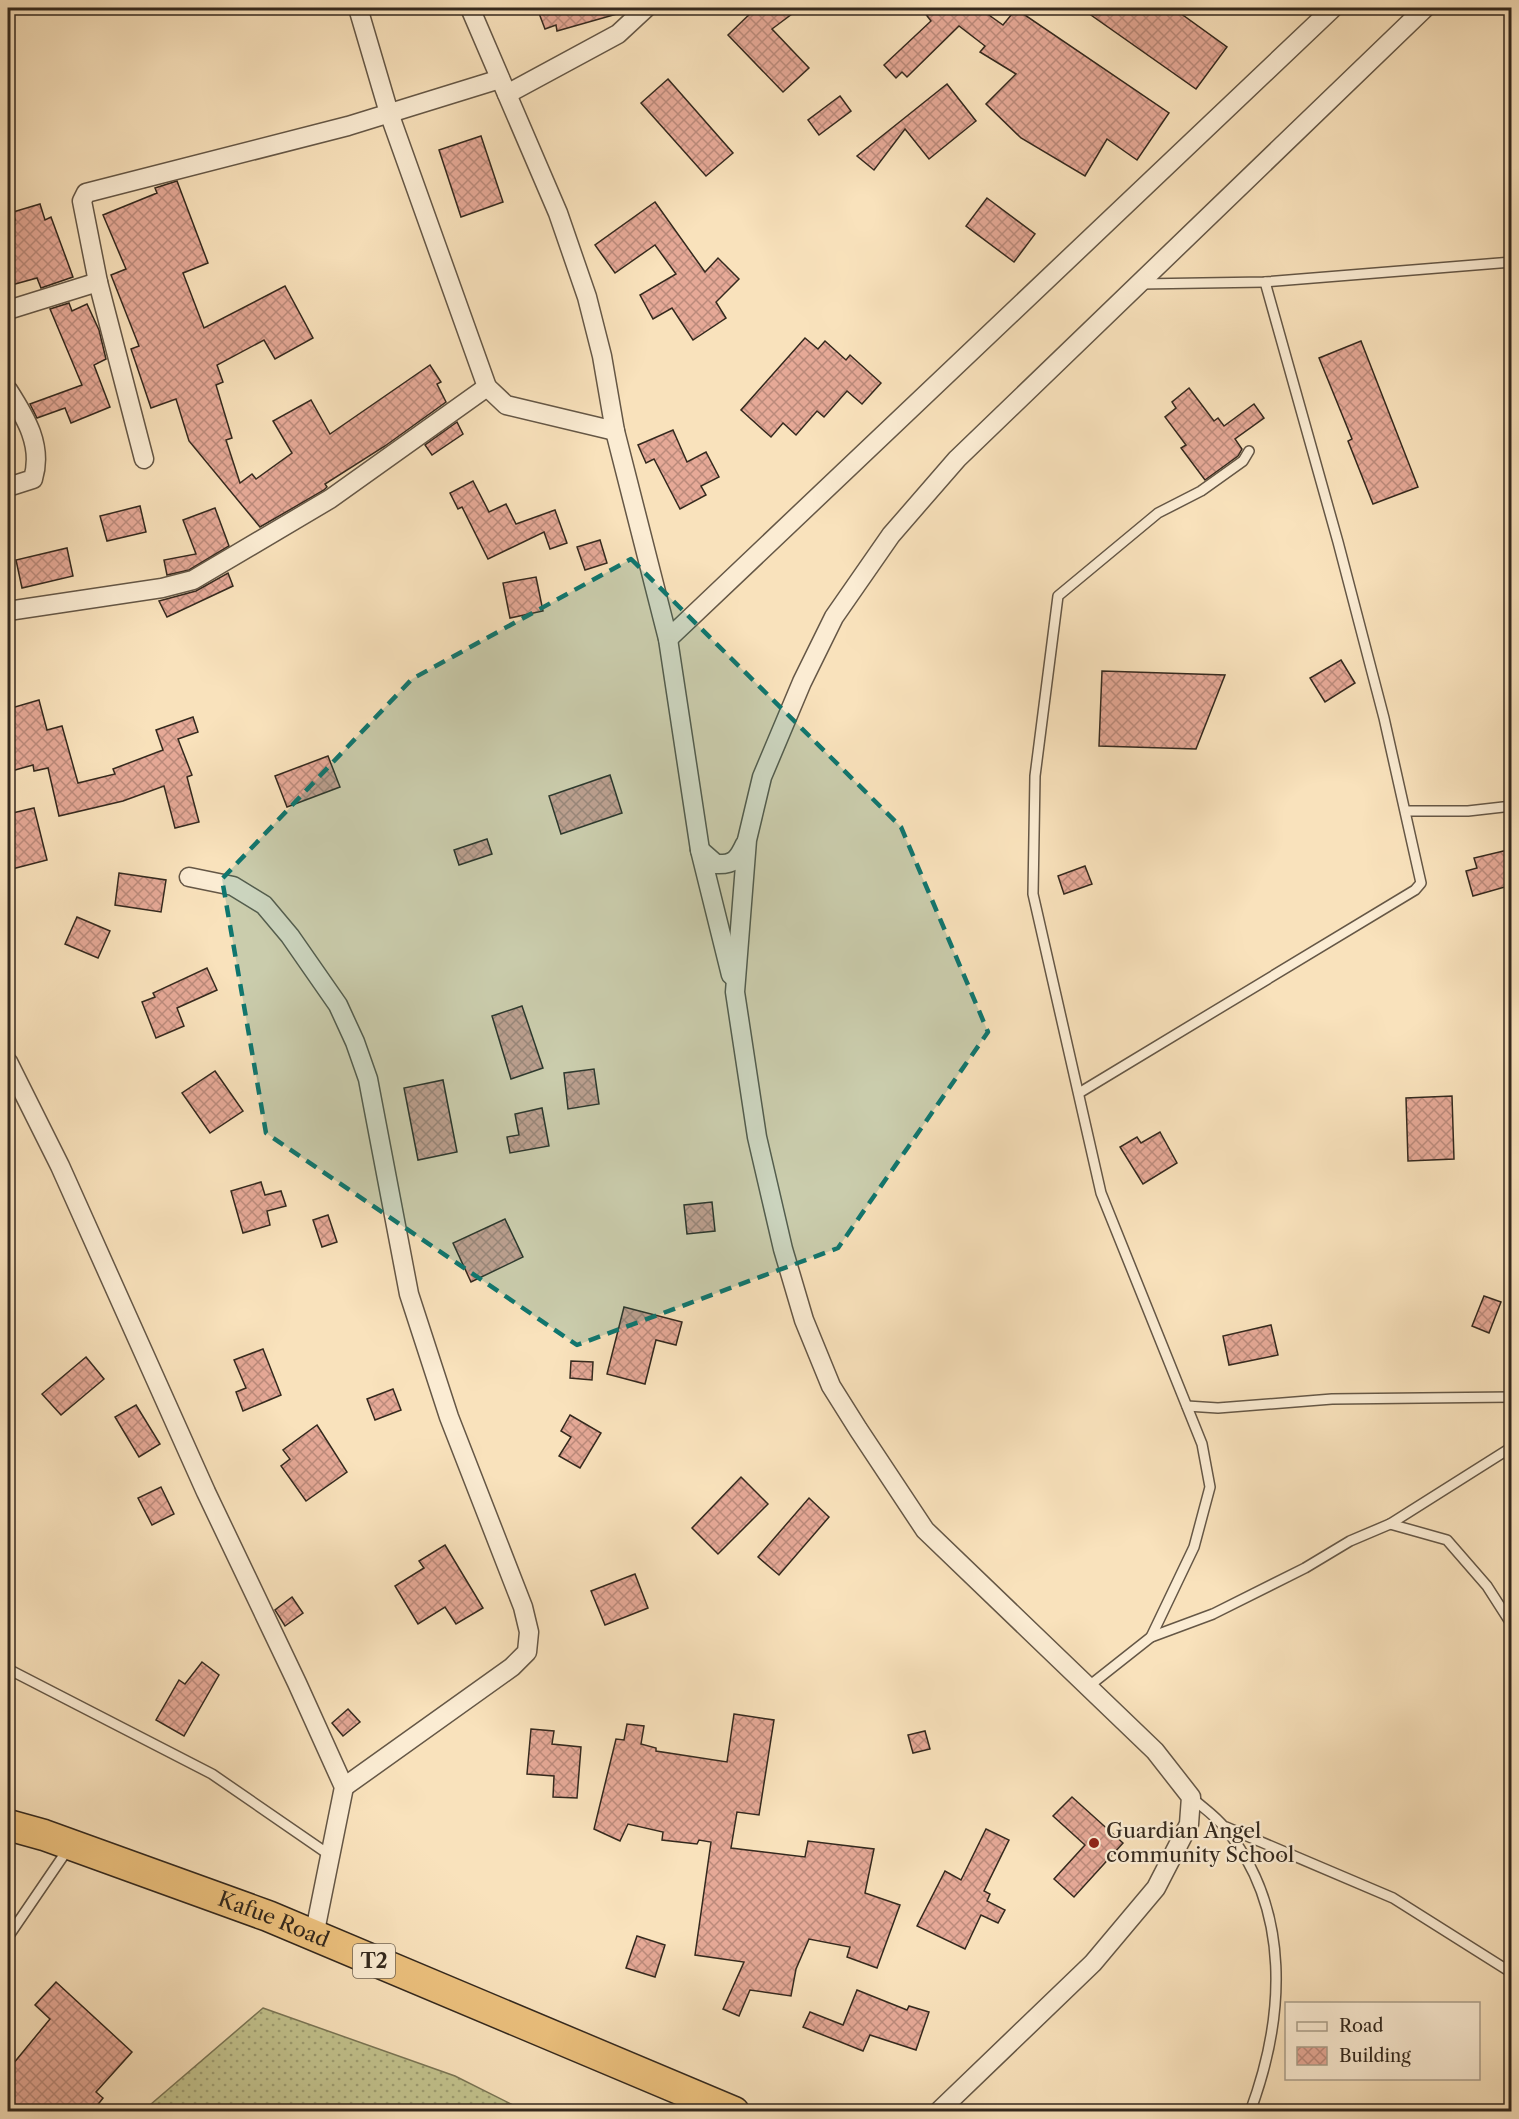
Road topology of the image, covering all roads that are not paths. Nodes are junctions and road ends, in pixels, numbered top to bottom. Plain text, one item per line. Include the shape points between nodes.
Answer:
1 (358, 8) edge
2 (470, 8) edge
3 (646, 8) edge
4 (1333, 8) edge
5 (1425, 8) edge
6 (504, 87) junction
7 (389, 113) junction
8 (1512, 262) edge
9 (98, 282) junction
10 (1265, 282) junction
11 (1138, 285) junction
12 (8, 310) edge
13 (486, 387) junction
14 (8, 390) edge
15 (615, 431) junction
16 (1249, 451) dead end
17 (144, 459) dead end
18 (8, 487) edge
19 (8, 611) edge
20 (668, 639) junction
21 (1512, 806) edge
22 (1406, 811) junction
23 (747, 840) junction
24 (700, 850) junction
25 (189, 877) dead end
26 (735, 992) junction
27 (8, 1062) edge
28 (1079, 1093) junction
29 (1512, 1397) edge
30 (1187, 1406) junction
31 (1512, 1447) edge
32 (1390, 1524) junction
33 (1512, 1625) edge
34 (1151, 1637) junction
35 (8, 1669) edge
36 (1089, 1686) junction
37 (344, 1787) junction
38 (1191, 1797) junction
39 (8, 1825) edge
40 (1224, 1826) junction
41 (71, 1845) junction
42 (331, 1856) junction
43 (314, 1936) junction
44 (8, 1937) edge
45 (1512, 1973) edge
46 (734, 2112) edge
47 (938, 2112) edge
48 (1250, 2112) edge

1 - 7 street
2 - 6 street
3 - 6 street via 618,34
4 - 20 street
5 - 11 street
6 - 7 street
6 - 15 street via 558,213 586,297 602,356
7 - 9 street via 86,193 82,201
7 - 13 street
8 - 10 lane
9 - 12 street
9 - 17 street
10 - 11 lane
10 - 22 lane via 1338,542
11 - 23 street via 957,459 891,535 834,617 802,682 762,777
13 - 15 street via 506,405
13 - 19 street via 330,499 193,580
14 - 18 street via 28,423 38,465 33,479
15 - 20 street
16 - 28 lane via 1243,461 1201,491 1158,513 1058,596 1035,776 1034,894
20 - 24 street
21 - 22 lane
22 - 28 lane via 1420,873 1415,890
23 - 24 street via 738,859 728,865 716,864
23 - 26 street
24 - 26 street
25 - 37 street via 233,886 264,905 338,1005 356,1042 368,1079 410,1294 449,1417 523,1607 529,1632 527,1652 512,1667
26 - 36 street via 757,1137 783,1249 804,1320 831,1386 925,1530
27 - 37 street via 60,1166
28 - 30 lane via 1101,1193
29 - 30 lane via 1332,1398 1218,1408
30 - 34 lane via 1202,1444 1210,1487 1194,1547
31 - 32 lane
32 - 33 lane via 1447,1540 1482,1579
32 - 34 lane via 1213,1614
34 - 36 lane
35 - 42 lane via 212,1774
36 - 38 street via 1155,1751
37 - 42 street
38 - 40 lane
38 - 47 street via 1189,1824 1156,1888 1093,1963
39 - 41 highway, Kafue Road / T2
40 - 45 lane via 1393,1898
40 - 48 lane via 1257,1877 1270,1913 1276,1960 1265,2072
41 - 43 highway, Kafue Road / T2
41 - 44 lane
42 - 43 street
43 - 46 highway, Kafue Road / T2

